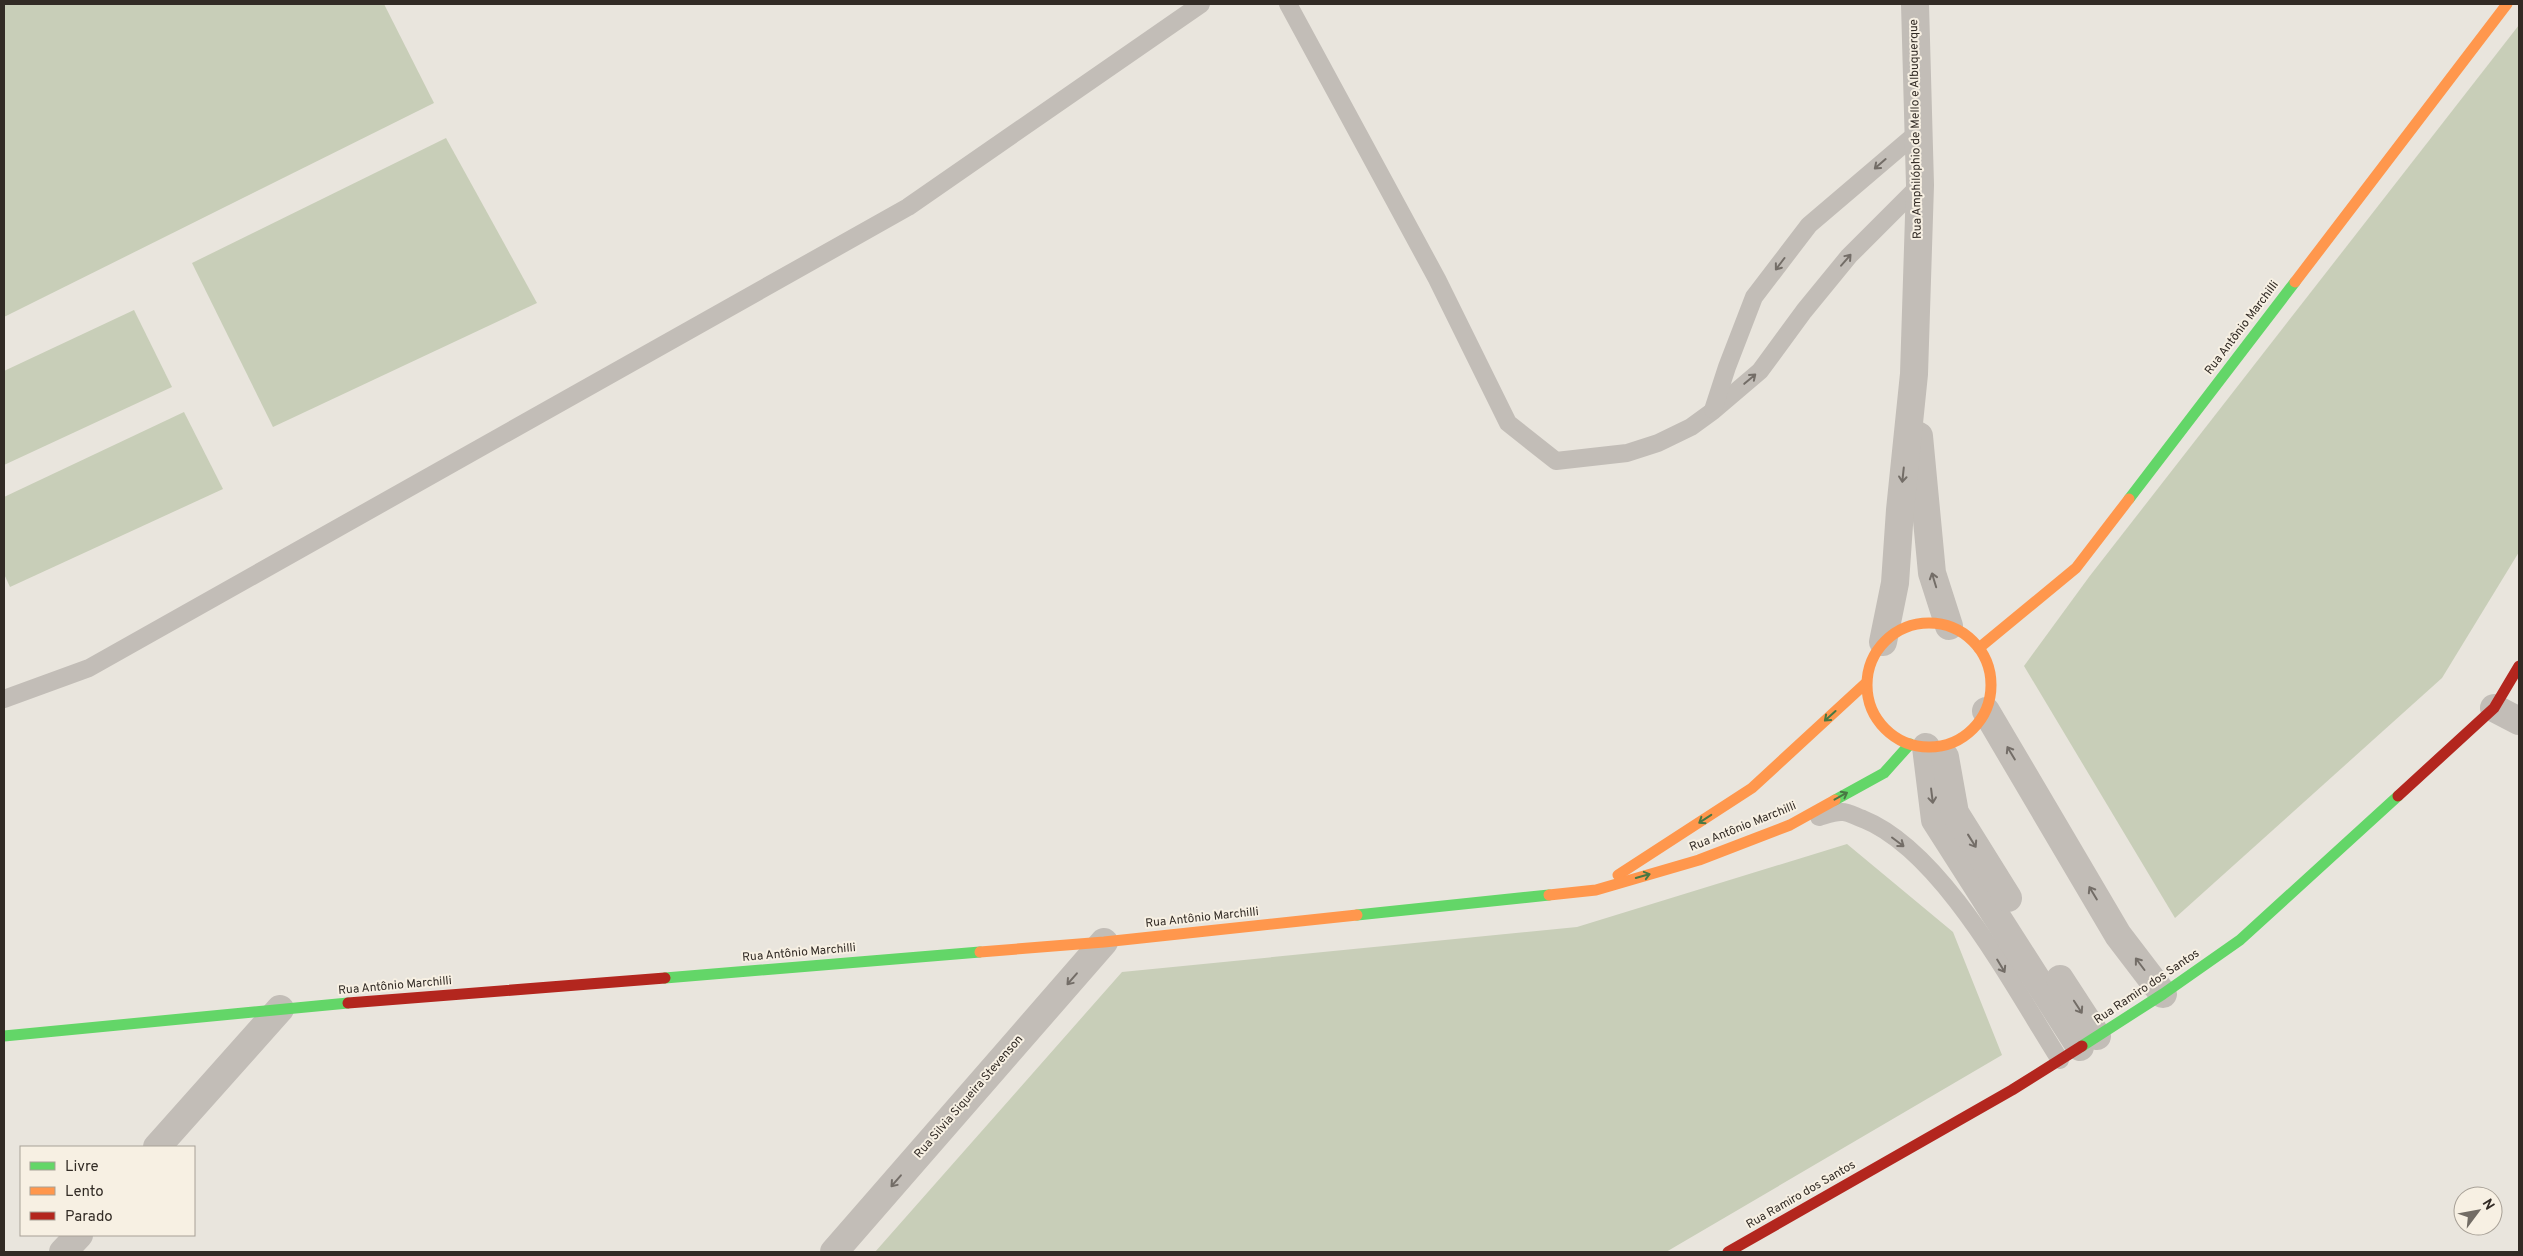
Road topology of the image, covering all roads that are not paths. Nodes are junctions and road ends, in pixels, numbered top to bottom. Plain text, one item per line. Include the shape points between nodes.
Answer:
1 (1201, 4) edge
2 (1288, 4) edge
3 (1915, 4) edge
4 (2506, 4) edge
5 (1917, 132) junction
6 (1920, 185) junction
7 (1914, 374) junction
8 (1713, 411) junction
9 (1949, 626) junction
10 (1883, 642) junction
11 (1979, 648) junction
12 (2519, 666) edge
13 (1866, 684) junction
14 (4, 699) edge
15 (2494, 708) junction
16 (1986, 711) junction
17 (2519, 721) edge
18 (1926, 746) junction
19 (1790, 825) junction
20 (1596, 890) junction
21 (1104, 942) junction
22 (2163, 994) junction
23 (280, 1009) junction
24 (4, 1036) edge
25 (2079, 1048) junction
26 (158, 1146) edge
27 (78, 1236) edge
28 (64, 1252) edge
29 (834, 1252) edge
30 (1728, 1252) edge

1 - 14 lane via 908,207 89,668
2 - 8 lane via 1437,279 1508,423 1556,460 1627,453 1650,446 1690,427
3 - 5 street, Rua Amphilóphio de Mello e Albuquerque
4 - 11 street, Rua Antônio Marchilli via 2076,568
5 - 6 street, Rua Amphilóphio de Mello e Albuquerque
5 -> 8 lane via 1809,225 1754,297
6 - 7 street, Rua Amphilóphio de Mello e Albuquerque
8 -> 6 lane via 1760,371 1849,256
9 -> 7 street, Rua Amphilóphio de Mello e Albuquerque via 1932,573
7 -> 10 street, Rua Amphilóphio de Mello e Albuquerque via 1895,583
9 - 10 street via 1932,622 1914,625 1897,631
9 - 11 street via 1966,635
10 - 13 street via 1871,661
11 - 16 street via 1989,668 1991,689
12 - 15 street, Rua Ramiro dos Santos
13 - 18 street via 1872,710 1888,731
13 -> 20 street, Rua Antônio Marchilli via 1752,788
15 - 17 street
15 - 22 street, Rua Ramiro dos Santos via 2240,940
16 - 18 street via 1968,733
22 -> 16 street via 2118,935
19 -> 18 street, Rua Antônio Marchilli
18 -> 25 street via 1936,820
20 -> 19 street, Rua Antônio Marchilli via 1699,860
19 -> 25 lane via 1842,811 1875,824 1920,858 1988,945
20 - 21 street, Rua Antônio Marchilli
21 - 23 street, Rua Antônio Marchilli
21 -> 29 street, Rua Silvia Siqueira Stevenson
22 - 25 street, Rua Ramiro dos Santos
23 - 24 street, Rua Antônio Marchilli
23 - 26 street
25 - 30 street, Rua Ramiro dos Santos via 2012,1090
27 - 28 street

